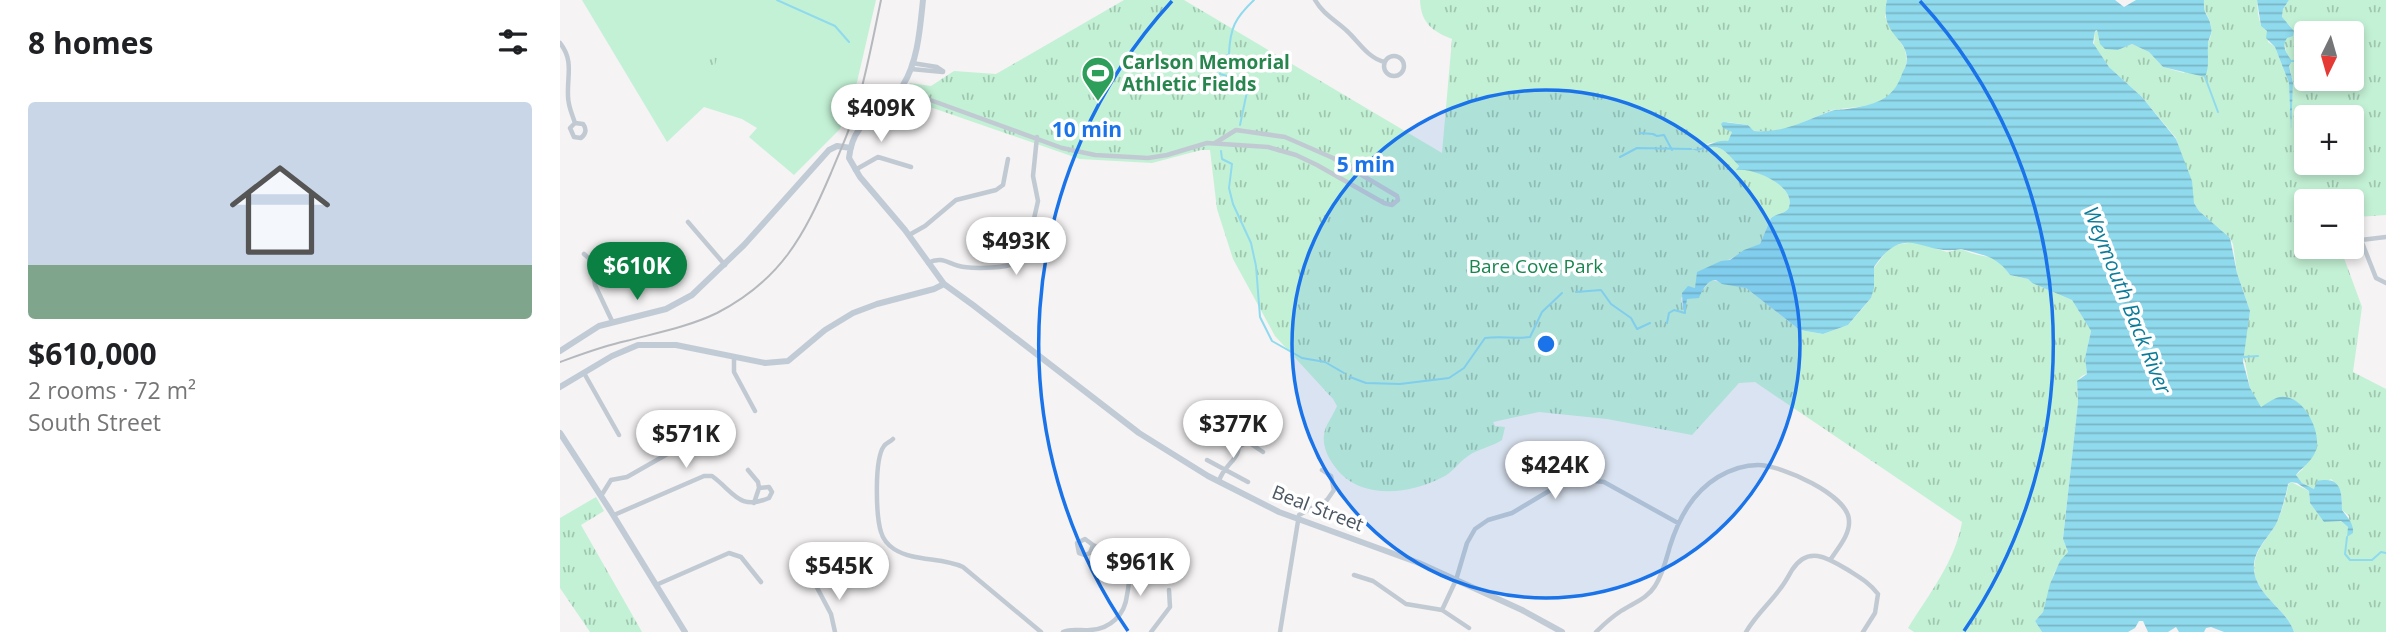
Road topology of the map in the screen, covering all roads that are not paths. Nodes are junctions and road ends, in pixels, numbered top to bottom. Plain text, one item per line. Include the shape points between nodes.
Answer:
1 (923, 0) edge
2 (1315, 0) edge
3 (560, 43) edge
4 (1384, 62) junction
5 (911, 66) junction
6 (900, 89) junction
7 (575, 123) dead end
8 (1037, 137) junction
9 (1215, 143) junction
10 (850, 149) junction
11 (1007, 159) dead end
12 (911, 167) dead end
13 (855, 170) junction
14 (688, 222) dead end
15 (908, 235) junction
16 (2386, 237) edge
17 (584, 254) dead end
18 (927, 263) junction
19 (725, 265) junction
20 (937, 277) junction
21 (2384, 283) edge
22 (944, 284) junction
23 (926, 290) junction
24 (612, 321) junction
25 (560, 351) edge
26 (734, 357) junction
27 (584, 373) junction
28 (562, 385) edge
29 (755, 411) dead end
30 (1222, 429) dead end
31 (560, 433) edge
32 (620, 435) dead end
33 (893, 439) dead end
34 (1240, 446) junction
35 (671, 452) dead end
36 (1263, 452) dead end
37 (1207, 460) dead end
38 (1224, 469) junction
39 (748, 470) dead end
40 (1322, 470) dead end
41 (1219, 482) junction
42 (1248, 482) dead end
43 (759, 488) junction
44 (601, 496) junction
45 (754, 503) junction
46 (614, 516) junction
47 (1299, 520) junction
48 (1678, 523) junction
49 (1093, 545) dead end
50 (1831, 559) junction
51 (1353, 575) dead end
52 (813, 580) junction
53 (1456, 580) junction
54 (761, 582) dead end
55 (655, 586) junction
56 (1168, 590) dead end
57 (1442, 610) junction
58 (1607, 623) junction
59 (1469, 628) dead end
60 (685, 632) edge
61 (835, 632) edge
62 (1041, 632) edge
63 (1063, 632) edge
64 (1151, 632) edge
65 (1279, 632) edge
66 (1562, 632) edge
67 (1596, 632) edge
68 (1602, 632) edge
69 (1746, 632) edge
70 (1863, 632) edge

1 - 5 street
2 - 4 street via 1367,53
3 - 7 street via 569,61 568,99
4 - 4 street via 1388,74 1402,72 1399,58
5 - 5 street via 943,72 937,67
5 - 6 street
6 - 8 street
6 - 10 street via 863,123
8 - 9 street via 1087,154 1134,158
8 - 18 street via 1033,176 1038,201 1020,262 965,267 940,258
9 - 9 street via 1283,151 1384,203 1392,205 1398,200 1345,165 1285,137 1236,130
10 - 13 street
10 - 19 street via 829,150
11 - 15 street via 1003,185 956,200
12 - 13 street via 881,157
13 - 15 street, Beal Street
14 - 19 street
15 - 18 street, Beal Street
16 - 21 street via 2361,240 2370,267
17 - 24 street via 591,260 597,290
18 - 20 street, Beal Street
19 - 24 street via 677,305
20 - 22 street, Beal Street
20 - 23 street
22 - 23 street
22 - 41 street, Beal Street via 1139,433
23 - 26 street via 853,313 788,361 770,364
24 - 25 street
26 - 27 street via 676,345 638,345
26 - 29 street via 734,372
27 - 28 street
27 - 32 street
30 - 34 street via 1236,435
31 - 44 street
33 - 62 street via 884,446 876,483 884,539 894,549 962,567
34 - 36 street via 1248,442
34 - 38 street
35 - 44 street via 627,477 611,480
37 - 38 street
38 - 41 street
38 - 42 street
39 - 43 street
40 - 47 street via 1334,482 1332,496 1301,513
41 - 47 street, Beal Street
43 - 45 street
43 - 45 street via 769,486 772,492 769,498
44 - 46 street
45 - 46 street via 736,498 712,476 704,476
46 - 55 street
47 - 53 street, Beal Street
47 - 65 street
48 - 50 street via 1693,499 1716,478 1742,467 1776,468 1829,494 1848,512 1848,530
48 - 53 street via 1604,482 1567,482 1479,526 1467,543
48 - 58 street via 1656,585
49 - 63 street via 1128,562 1125,606 1113,622 1100,629
50 - 69 street via 1818,555 1800,560
50 - 70 street via 1878,593 1878,606
51 - 57 street via 1373,581 1406,604
52 - 52 street via 814,566 803,564 800,575
52 - 61 street
53 - 57 street
53 - 66 street, Beal Street
54 - 55 street via 741,557 729,553
55 - 60 street
56 - 64 street via 1170,607
57 - 59 street
58 - 67 street
58 - 68 street

